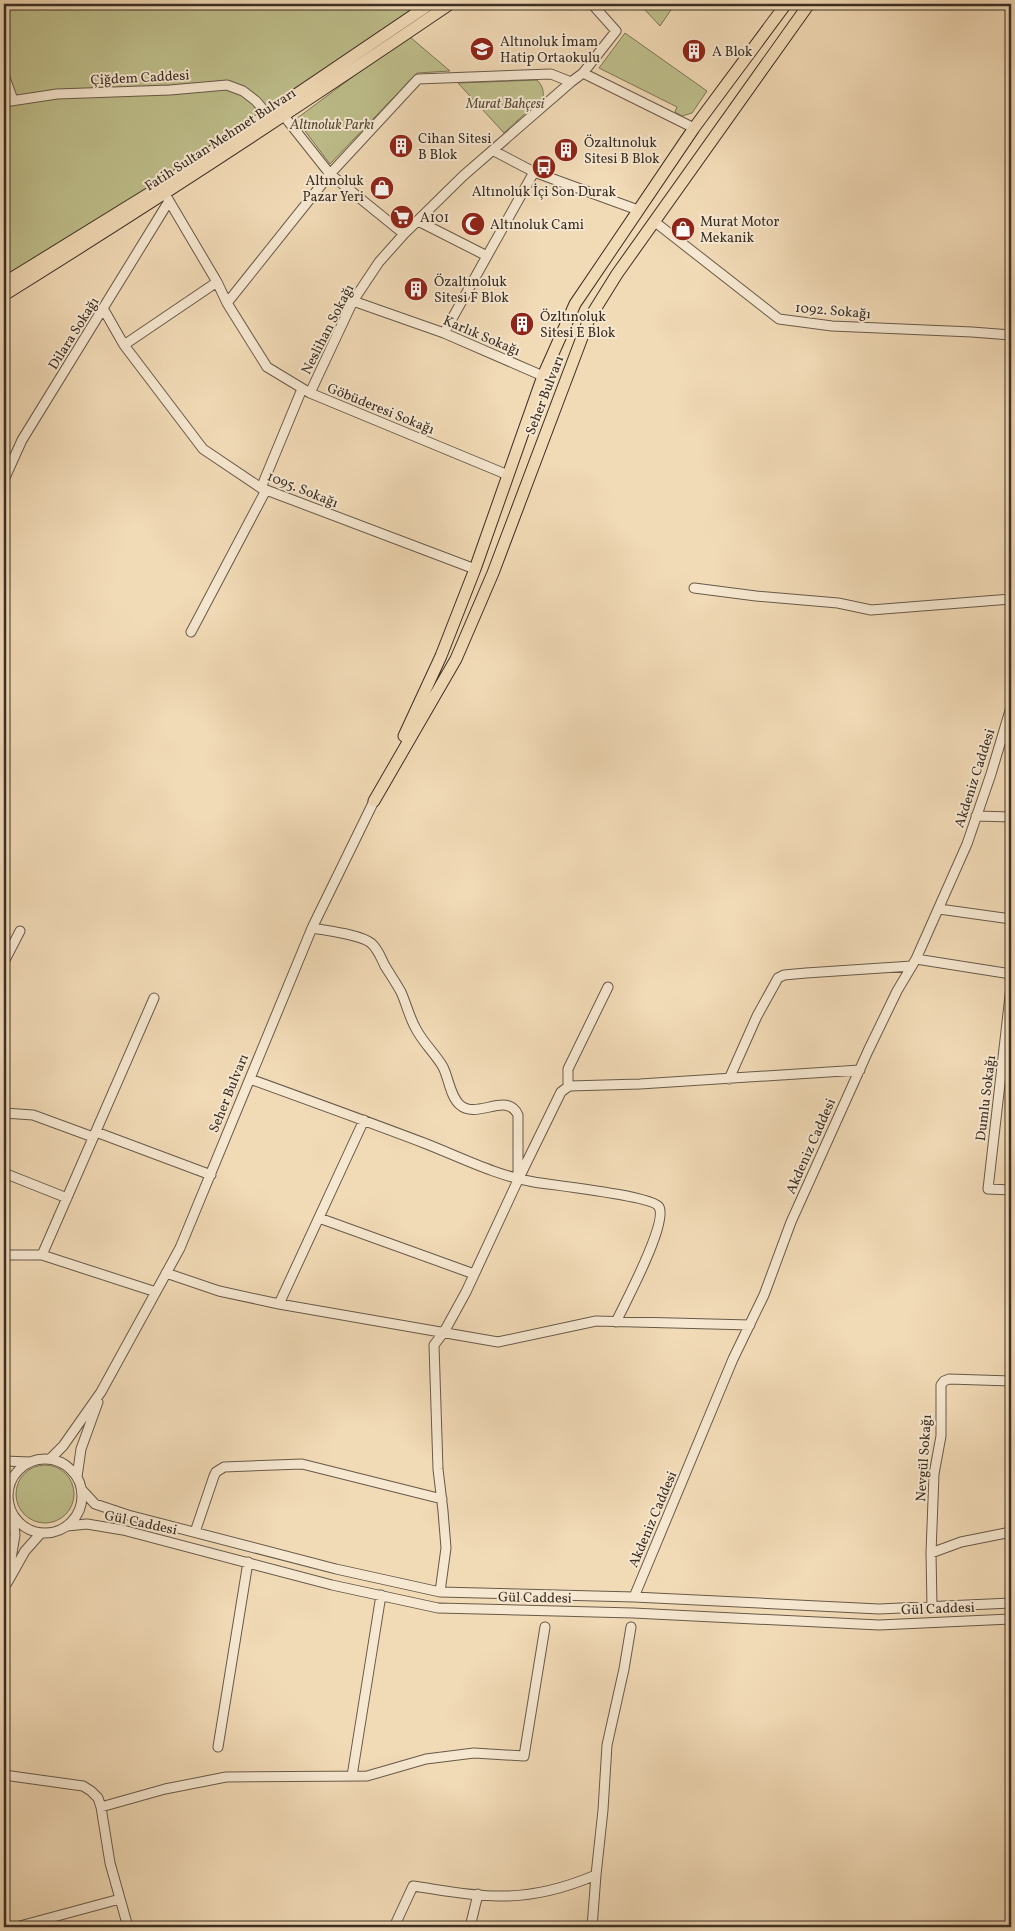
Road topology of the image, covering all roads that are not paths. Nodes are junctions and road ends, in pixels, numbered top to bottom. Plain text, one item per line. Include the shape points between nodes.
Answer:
1 (430, 4) edge
2 (450, 4) edge
3 (592, 4) edge
4 (809, 4) edge
5 (782, 5) edge
6 (583, 73) junction
7 (4, 75) edge
8 (571, 82) junction
9 (8, 101) edge
10 (267, 114) junction
11 (284, 116) junction
12 (694, 128) junction
13 (494, 151) junction
14 (534, 172) junction
15 (330, 174) junction
16 (167, 197) junction
17 (638, 210) junction
18 (418, 221) junction
19 (655, 222) junction
20 (404, 234) junction
21 (487, 256) junction
22 (216, 282) junction
23 (4, 283) edge
24 (4, 295) edge
25 (353, 301) junction
26 (227, 303) junction
27 (104, 310) junction
28 (444, 333) junction
29 (1011, 335) edge
30 (124, 345) junction
31 (543, 376) junction
32 (306, 391) junction
33 (508, 475) junction
34 (4, 480) edge
35 (264, 489) junction
36 (475, 570) junction
37 (694, 588) dead end
38 (1011, 599) edge
39 (191, 632) dead end
40 (1011, 708) edge
41 (374, 802) junction
42 (976, 816) junction
43 (1011, 817) edge
44 (939, 909) junction
45 (1011, 919) edge
46 (312, 928) junction
47 (20, 931) dead end
48 (4, 962) edge
49 (914, 962) junction
50 (1011, 974) edge
51 (608, 987) dead end
52 (1011, 987) edge
53 (154, 998) dead end
54 (860, 1070) junction
55 (729, 1078) junction
56 (250, 1079) junction
57 (568, 1087) junction
58 (4, 1114) edge
59 (364, 1120) junction
60 (94, 1134) junction
61 (4, 1173) edge
62 (210, 1175) junction
63 (518, 1180) junction
64 (1011, 1190) edge
65 (67, 1198) junction
66 (319, 1218) junction
67 (4, 1255) edge
68 (42, 1255) junction
69 (166, 1273) junction
70 (474, 1274) junction
71 (156, 1292) junction
72 (280, 1304) junction
73 (616, 1322) junction
74 (750, 1324) junction
75 (444, 1332) junction
76 (1011, 1382) edge
77 (101, 1392) junction
78 (50, 1459) junction
79 (4, 1461) edge
80 (30, 1462) junction
81 (78, 1478) junction
82 (82, 1490) junction
83 (442, 1499) junction
84 (6, 1500) edge
85 (13, 1514) junction
86 (67, 1526) junction
87 (194, 1532) junction
88 (1011, 1532) edge
89 (41, 1533) junction
90 (932, 1553) junction
91 (248, 1562) junction
92 (5, 1588) edge
93 (440, 1592) junction
94 (381, 1595) junction
95 (634, 1597) junction
96 (1011, 1603) edge
97 (932, 1606) junction
98 (1011, 1619) edge
99 (631, 1626) dead end
100 (545, 1627) dead end
101 (218, 1747) dead end
102 (4, 1775) edge
103 (352, 1776) junction
104 (101, 1807) junction
105 (596, 1875) junction
106 (478, 1894) junction
107 (120, 1899) junction
108 (46, 1923) edge
109 (16, 1927) edge
110 (128, 1927) edge
111 (394, 1927) edge
112 (470, 1927) edge
113 (592, 1927) edge

1 - 10 main road, Fatih Sultan Mehmet Bulvarı
2 - 11 main road, Fatih Sultan Mehmet Bulvarı
3 - 6 street, Neslihan Sokağı via 616,31
4 - 19 main road, Seher Bulvarı
5 - 12 main road, Seher Bulvarı
6 - 8 street, Neslihan Sokağı
6 - 12 street
7 - 9 street
8 - 13 street, Neslihan Sokağı
8 - 15 street via 551,74 418,79
9 - 10 street, Çiğdem Caddesi via 57,94 227,85 250,96
10 - 23 main road, Fatih Sultan Mehmet Bulvarı via 158,188
11 - 15 street
11 - 16 main road, Fatih Sultan Mehmet Bulvarı
12 - 17 main road, Seher Bulvarı
13 - 14 street
13 - 18 street, Neslihan Sokağı via 463,176
14 - 17 street
14 - 21 street
15 - 20 street
15 - 26 street
16 - 22 street, Göbüderesi Sokağı
16 - 24 main road, Fatih Sultan Mehmet Bulvarı
16 - 27 street, Dilara Sokağı
17 - 31 main road, Seher Bulvarı via 576,304
18 - 20 street, Neslihan Sokağı
18 - 21 street
19 - 29 street, 1092. Sokağı via 779,319 832,326
19 - 41 main road, Seher Bulvarı via 589,319 493,574 456,659
20 - 25 street, Neslihan Sokağı via 379,262
21 - 28 street
22 - 26 street, Göbüderesi Sokağı
22 - 30 street
25 - 28 street, Karlık Sokağı
25 - 32 street, Neslihan Sokağı
26 - 32 street, Göbüderesi Sokağı via 267,366
27 - 30 street, 1095. Sokağı
27 - 34 street, Dilara Sokağı via 22,440
28 - 31 street, Karlık Sokağı
30 - 35 street, 1095. Sokağı via 203,449
31 - 33 main road, Seher Bulvarı
32 - 33 street, Göbüderesi Sokağı
32 - 35 street, Neslihan Sokağı
33 - 36 main road, Seher Bulvarı
35 - 36 street, 1095. Sokağı
35 - 39 street, Neslihan Sokağı
36 - 41 main road, Seher Bulvarı via 441,656
37 - 38 street via 838,602 871,610
40 - 42 street, Akdeniz Caddesi
41 - 46 street, Seher Bulvarı
42 - 43 street
42 - 44 street, Akdeniz Caddesi
44 - 45 street
44 - 49 street, Akdeniz Caddesi
46 - 56 street, Seher Bulvarı
46 - 63 street via 362,939 377,949 400,990 414,1026 438,1058 462,1107 475,1110 504,1105 517,1112
47 - 48 street
49 - 50 street
49 - 54 street, Akdeniz Caddesi
49 - 55 street via 778,978 756,1016
51 - 57 street via 568,1069
52 - 64 street, Dumlu Sokağı via 988,1189
53 - 60 street
54 - 55 street
54 - 74 street, Akdeniz Caddesi via 791,1222
55 - 57 street
56 - 59 street
56 - 62 street, Seher Bulvarı
57 - 63 street via 561,1092
58 - 60 street via 33,1115
59 - 63 street
59 - 66 street
60 - 62 street
60 - 65 street
61 - 65 street
62 - 69 street, Seher Bulvarı via 180,1248
63 - 70 street
63 - 73 street via 630,1196 658,1204 661,1209 659,1226 652,1246
65 - 68 street
66 - 70 street
66 - 72 street
67 - 68 street
68 - 71 street
69 - 71 street, Seher Bulvarı
69 - 72 street via 219,1291
70 - 75 street
71 - 77 street, Seher Bulvarı
72 - 75 street
73 - 74 street
73 - 75 street via 596,1321 498,1342
74 - 95 street, Akdeniz Caddesi
75 - 83 street via 434,1345
76 - 90 street, Nevgül Sokağı via 949,1379 941,1385 941,1436 934,1474
77 - 78 street, Seher Bulvarı
77 - 81 street, Seher Bulvarı via 81,1448
78 - 80 street
78 - 81 street via 69,1467
79 - 80 street
80 - 84 street via 14,1475
81 - 82 street
82 - 86 street via 80,1510
82 - 87 street, Gül Caddesi via 95,1504
83 - 87 street via 302,1464 224,1467 214,1476
83 - 93 street via 446,1548
84 - 85 street
85 - 89 street via 28,1529
85 - 92 street via 15,1535
86 - 89 street
86 - 91 street, Gül Caddesi via 87,1524 123,1530
87 - 93 street, Gül Caddesi
88 - 90 street via 961,1542
89 - 92 street via 25,1550
90 - 97 street, Nevgül Sokağı
91 - 94 street, Gül Caddesi
91 - 101 street
93 - 95 street, Gül Caddesi
94 - 98 street, Gül Caddesi via 438,1608 633,1613 879,1625
94 - 103 street
95 - 97 street, Gül Caddesi via 879,1609
96 - 97 street, Gül Caddesi
99 - 105 street via 607,1745
100 - 103 street via 524,1756 474,1752 426,1759 367,1776
102 - 104 street via 83,1786 98,1798
103 - 104 street via 226,1777 165,1789
104 - 107 street via 110,1863
105 - 106 street via 538,1893
105 - 113 street
106 - 111 street via 413,1886
106 - 112 street
107 - 108 street
107 - 110 street
108 - 109 street

